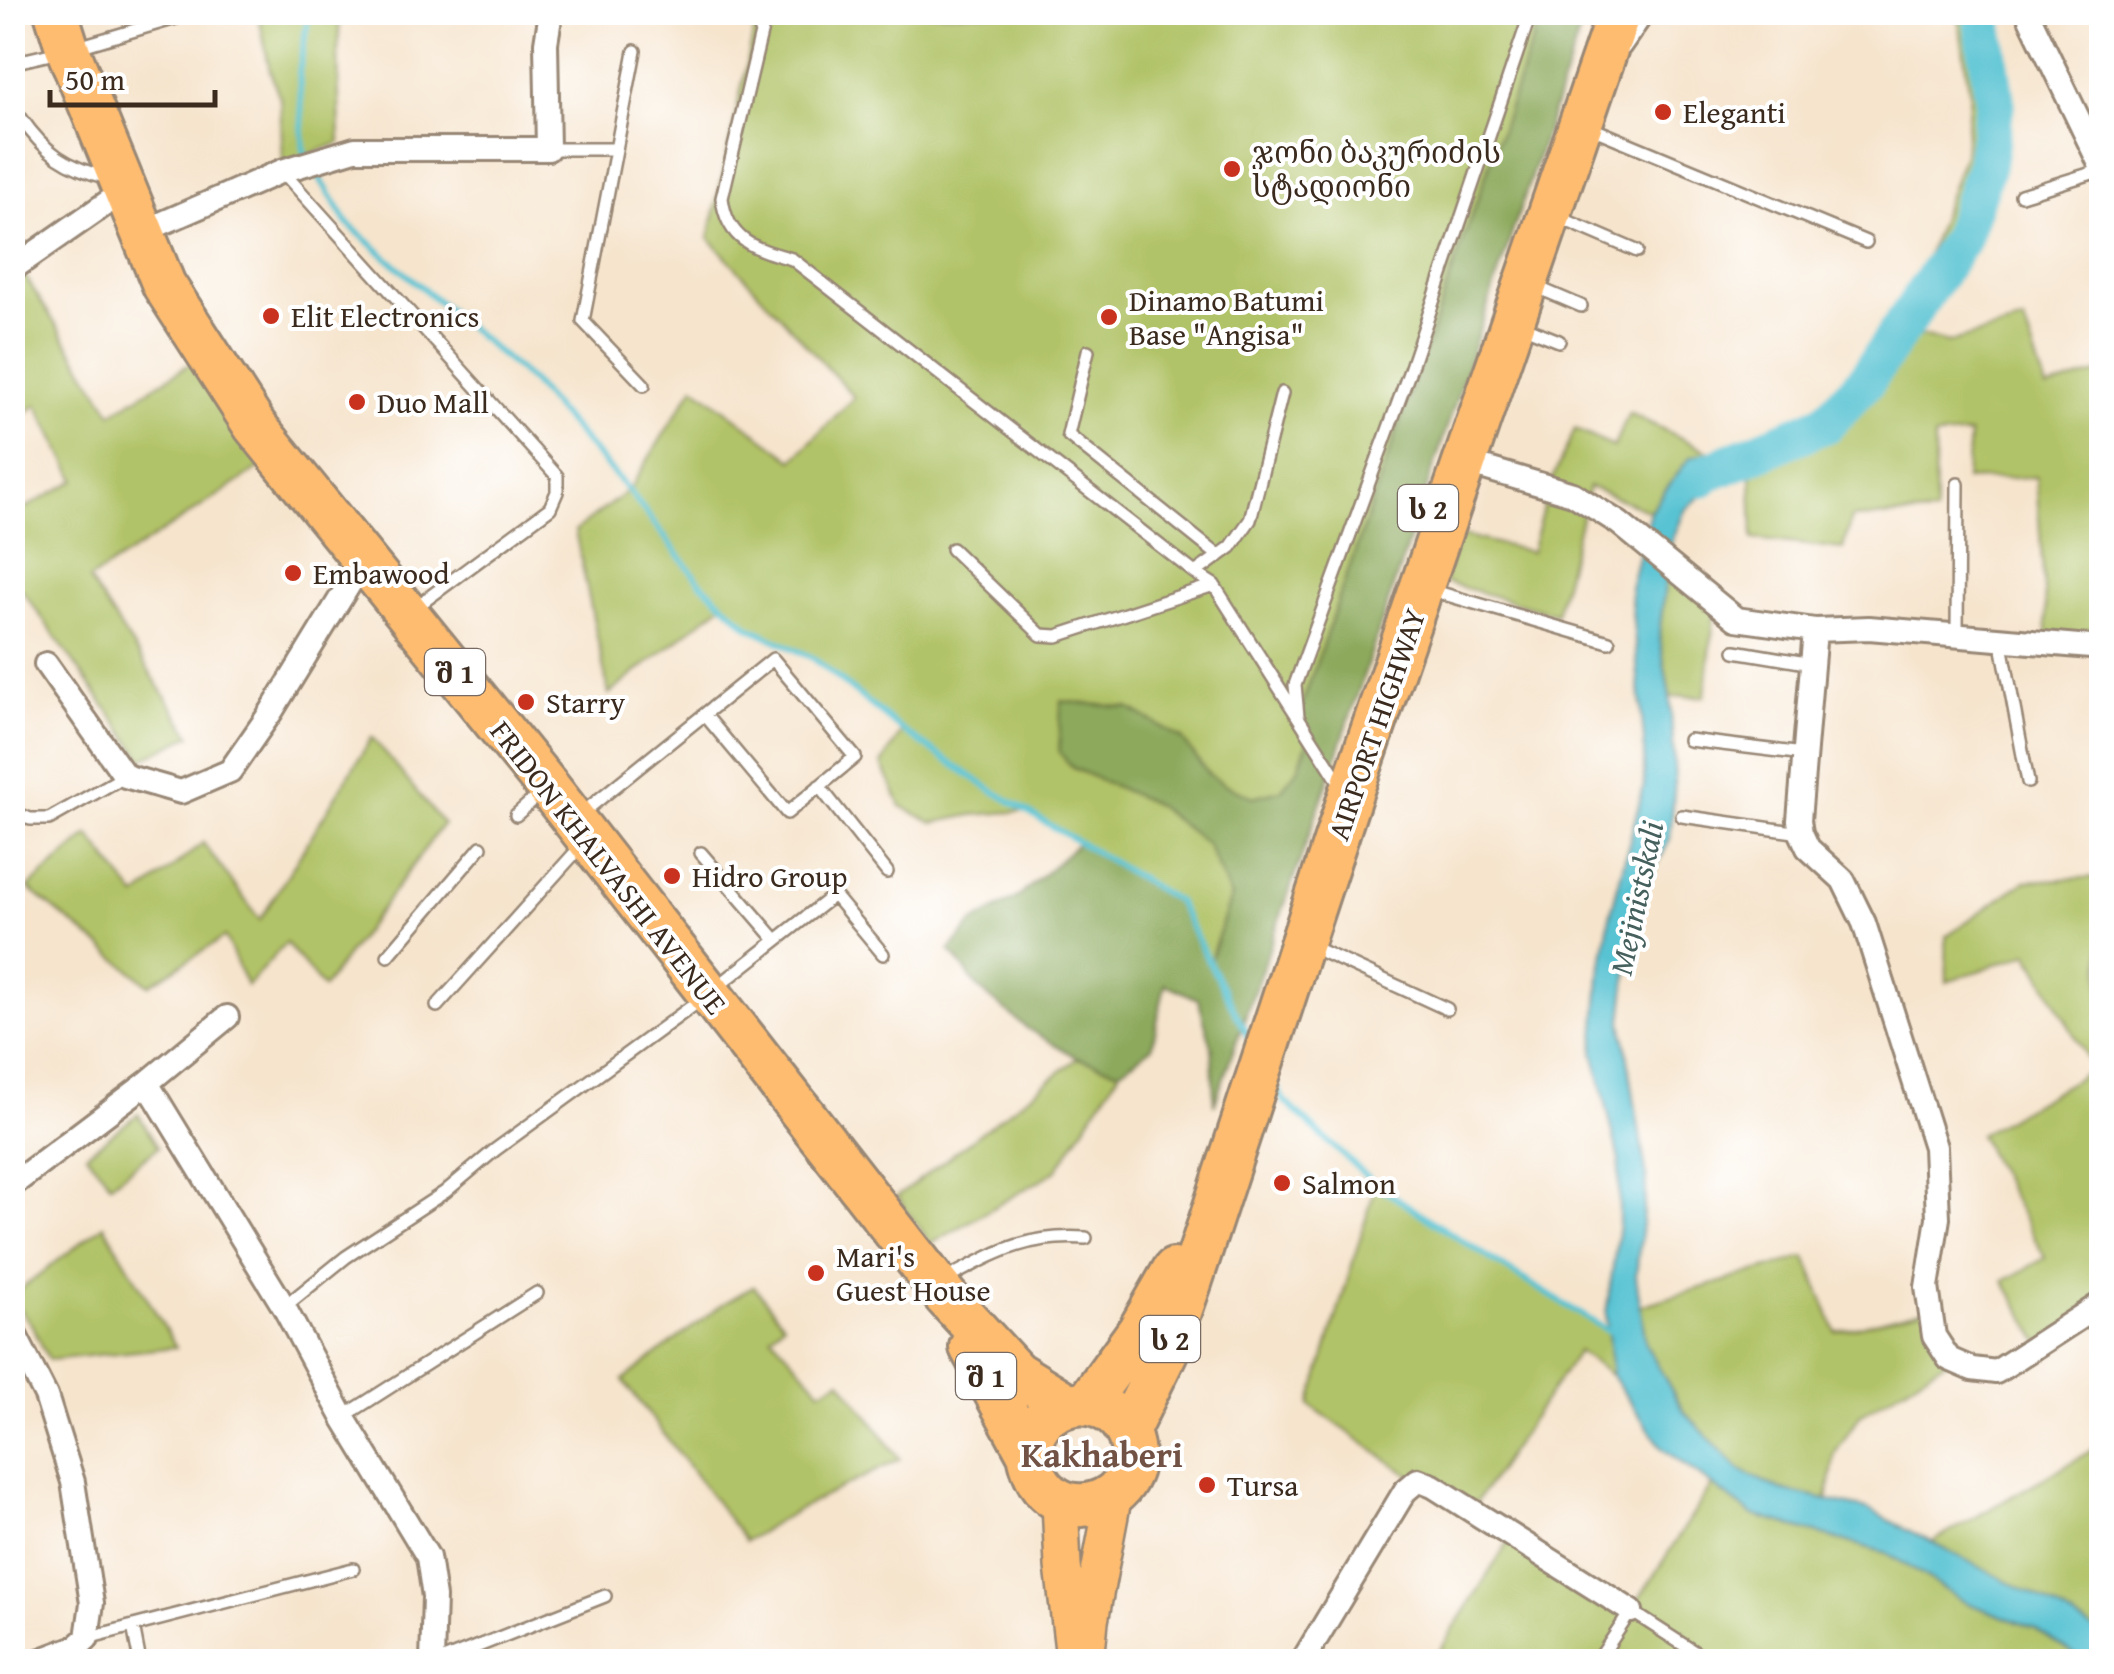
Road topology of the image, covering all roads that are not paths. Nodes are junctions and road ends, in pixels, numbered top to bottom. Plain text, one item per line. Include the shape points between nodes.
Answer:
1 (196, 12) edge
2 (551, 12) edge
3 (766, 12) edge
4 (1532, 12) edge
5 (1600, 12) edge
6 (1619, 12) edge
7 (1644, 12) edge
8 (2027, 12) edge
9 (62, 31) edge
10 (635, 52) dead end
11 (12, 63) edge
12 (1598, 70) junction
13 (21, 118) dead end
14 (1582, 124) junction
15 (548, 149) junction
16 (616, 149) junction
17 (2102, 169) edge
18 (282, 171) junction
19 (122, 186) junction
20 (2020, 195) dead end
21 (1549, 214) junction
22 (142, 232) junction
23 (1866, 242) dead end
24 (1636, 251) dead end
25 (12, 269) edge
26 (1524, 282) junction
27 (1581, 306) dead end
28 (1511, 322) junction
29 (1559, 341) dead end
30 (1088, 351) dead end
31 (644, 384) dead end
32 (1282, 394) dead end
33 (1464, 462) junction
34 (1958, 484) dead end
35 (952, 549) dead end
36 (1219, 556) junction
37 (364, 560) junction
38 (1195, 573) junction
39 (1214, 585) junction
40 (1423, 588) junction
41 (408, 614) junction
42 (1815, 630) junction
43 (1957, 635) junction
44 (2002, 639) junction
45 (1609, 642) dead end
46 (2102, 648) edge
47 (1735, 651) dead end
48 (46, 664) dead end
49 (1812, 664) junction
50 (705, 715) junction
51 (1298, 716) junction
52 (1690, 740) dead end
53 (1804, 754) junction
54 (125, 776) junction
55 (1338, 780) junction
56 (2028, 782) dead end
57 (819, 786) junction
58 (12, 811) edge
59 (1682, 816) dead end
60 (581, 829) junction
61 (1800, 834) junction
62 (482, 847) dead end
63 (701, 853) dead end
64 (886, 872) dead end
65 (776, 940) junction
66 (1301, 942) junction
67 (883, 954) dead end
68 (388, 956) dead end
69 (709, 994) junction
70 (437, 1006) dead end
71 (1447, 1008) dead end
72 (1270, 1009) junction
73 (227, 1017) dead end
74 (147, 1083) junction
75 (1246, 1086) junction
76 (12, 1185) edge
77 (1086, 1238) dead end
78 (940, 1291) junction
79 (537, 1293) dead end
80 (2102, 1304) edge
81 (284, 1307) junction
82 (12, 1329) edge
83 (1078, 1404) junction
84 (344, 1417) junction
85 (1128, 1432) junction
86 (1029, 1454) junction
87 (1114, 1494) junction
88 (1060, 1502) junction
89 (352, 1569) dead end
90 (605, 1596) dead end
91 (1630, 1611) junction
92 (133, 1626) junction
93 (88, 1638) junction
94 (36, 1662) edge
95 (140, 1662) edge
96 (435, 1662) edge
97 (1074, 1662) edge
98 (1086, 1662) edge
99 (1302, 1662) edge
100 (1597, 1662) edge
101 (1710, 1662) edge

1 - 9 lane
2 - 15 street
3 - 38 lane via 722,198 738,237 792,258
4 - 51 lane via 1295,685
5 - 55 highway, AIRPORT HIGHWAY / ს 2
6 - 12 highway, AIRPORT HIGHWAY / ს 2
7 - 12 street
8 - 17 street
9 - 11 lane
9 - 19 highway, FRIDON KHALVASHI AVENUE / შ 1
10 - 16 lane
12 - 14 highway, AIRPORT HIGHWAY / ს 2
13 - 19 lane via 54,156
14 - 21 highway, AIRPORT HIGHWAY / ს 2
14 - 23 lane
15 - 16 lane
15 - 18 street via 354,149
16 - 31 lane via 582,321
17 - 20 lane
18 - 22 street
18 - 41 lane via 557,476 550,508
19 - 22 highway, FRIDON KHALVASHI AVENUE / შ 1
19 - 25 street
21 - 24 lane
21 - 26 highway, AIRPORT HIGHWAY / ს 2
22 - 37 highway, FRIDON KHALVASHI AVENUE / შ 1 via 164,285 255,426
26 - 27 lane
26 - 28 highway, AIRPORT HIGHWAY / ს 2
28 - 29 lane
28 - 33 highway, AIRPORT HIGHWAY / ს 2
30 - 36 lane via 1068,435
32 - 36 lane via 1250,520
33 - 40 highway, AIRPORT HIGHWAY / ს 2
33 - 42 street via 1573,494 1736,619
34 - 43 lane
35 - 39 lane via 1041,635 1056,636
36 - 38 lane
37 - 41 highway, FRIDON KHALVASHI AVENUE / შ 1
37 - 54 street via 230,771 181,792
38 - 39 lane
39 - 51 lane
40 - 45 lane
40 - 66 highway, AIRPORT HIGHWAY / ს 2
41 - 60 highway, FRIDON KHALVASHI AVENUE / შ 1 via 532,801
42 - 43 street
42 - 49 street
43 - 44 street
44 - 46 street
44 - 56 lane
47 - 49 lane
48 - 54 street
49 - 53 street
50 - 57 lane via 787,813
50 - 57 lane via 773,659 855,757
50 - 60 lane
51 - 55 lane
52 - 53 lane
53 - 61 street
54 - 58 lane via 49,818
55 - 72 highway, AIRPORT HIGHWAY / ს 2
57 - 64 lane
59 - 61 lane
60 - 69 highway, FRIDON KHALVASHI AVENUE / შ 1
60 - 70 lane
61 - 80 street via 1843,880 1864,923 1935,1147 1938,1218 1928,1287 1934,1336 1950,1359 1996,1372
62 - 68 lane
63 - 65 lane
65 - 67 lane via 834,895
65 - 69 lane
66 - 71 lane
66 - 72 highway, AIRPORT HIGHWAY / ს 2
69 - 78 highway, FRIDON KHALVASHI AVENUE / შ 1
69 - 81 lane
72 - 75 highway, AIRPORT HIGHWAY / ს 2
73 - 74 street
74 - 76 street
74 - 81 street
75 - 83 highway, AIRPORT HIGHWAY / ს 2 via 1174,1270 1139,1331
75 - 85 highway, AIRPORT HIGHWAY / ს 2 via 1166,1352
77 - 78 lane via 1010,1245
78 - 83 highway, შ 1 via 1016,1373
78 - 86 highway, შ 1
79 - 84 lane
81 - 84 street
82 - 93 street via 46,1396 72,1482 92,1603
83 - 85 highway via 1104,1408
83 - 86 highway via 1048,1415 1034,1432
84 - 96 street via 428,1556
85 - 87 highway via 1131,1466
86 - 88 highway via 1033,1474
87 - 88 highway via 1079,1506
87 - 98 main road
88 - 97 main road
89 - 92 lane
90 - 96 lane
91 - 99 street via 1418,1480 1405,1491
91 - 100 lane
91 - 101 lane
92 - 93 lane
92 - 95 lane
93 - 94 street

